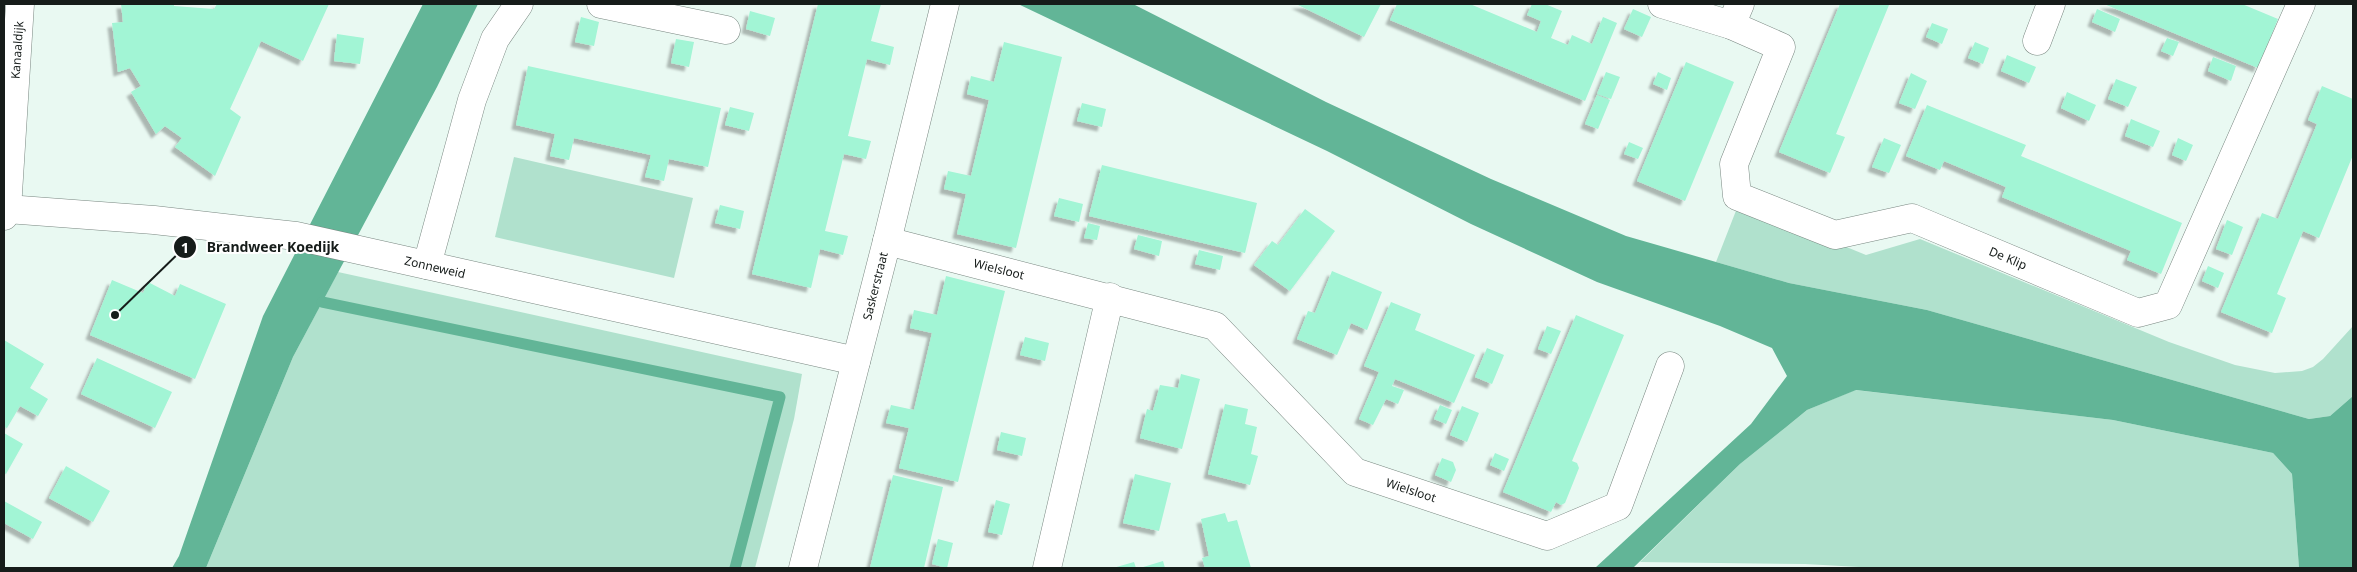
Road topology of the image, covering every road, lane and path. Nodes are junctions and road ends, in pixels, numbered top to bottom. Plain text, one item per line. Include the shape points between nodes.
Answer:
1 (20, 4) edge
2 (519, 4) edge
3 (601, 4) edge
4 (945, 4) edge
5 (1662, 4) edge
6 (2051, 4) edge
7 (2301, 4) edge
8 (1736, 14) edge
9 (726, 30) dead end
10 (2037, 41) dead end
11 (5, 212) edge
12 (887, 241) junction
13 (427, 265) junction
14 (1110, 297) junction
15 (856, 361) junction
16 (1670, 366) dead end
17 (803, 568) edge
18 (1047, 568) edge

1 - 11 street, Kanaaldijk
2 - 13 street via 495,39 472,100
3 - 9 street
4 - 12 street, Saskerstraat
5 - 8 street, De Klip
6 - 10 street
7 - 8 street, De Klip via 2168,305 2138,313 1912,218 1835,235 1737,196 1734,164 1781,47
11 - 13 street, Zonneweid via 154,220 296,236
12 - 14 street, Wielsloot
12 - 15 street, Saskerstraat
13 - 15 street, Zonneweid
14 - 16 street, Wielsloot via 1215,326 1355,472 1547,536 1618,506
14 - 18 street
15 - 17 street, Saskerstraat

